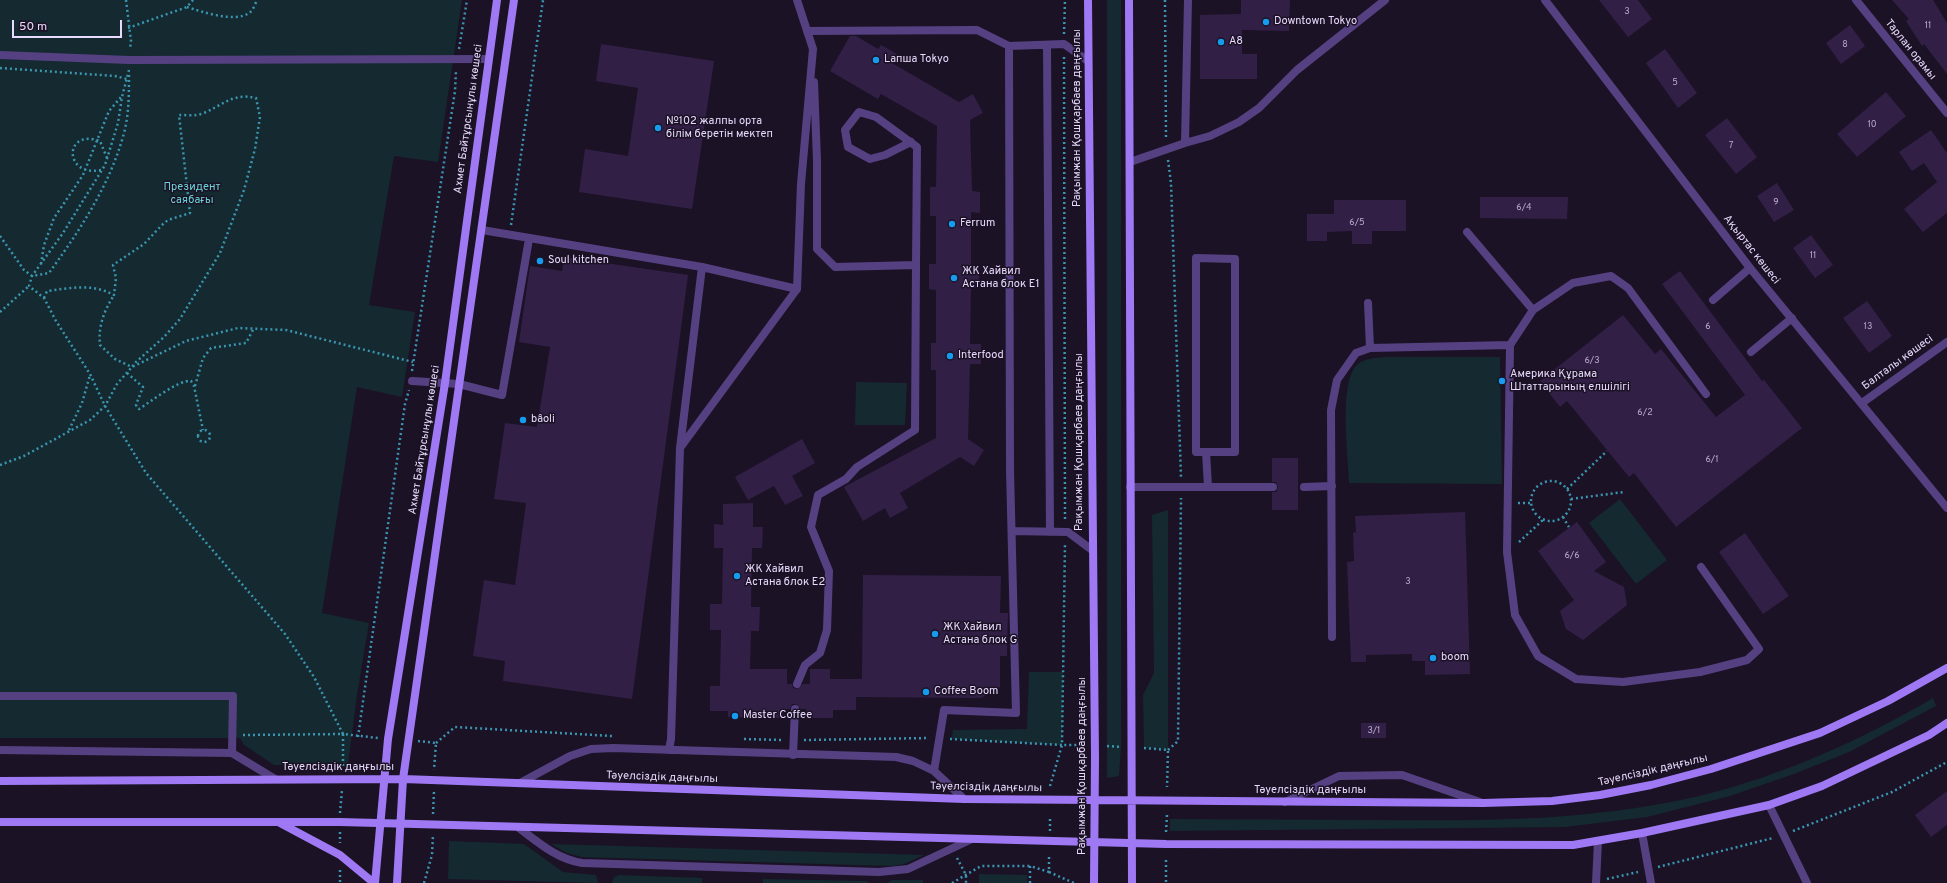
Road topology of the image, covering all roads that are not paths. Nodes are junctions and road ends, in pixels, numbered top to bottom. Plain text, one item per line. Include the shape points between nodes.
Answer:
1 (497, 0) edge
2 (514, 0) edge
3 (797, 0) edge
4 (1088, 0) edge
5 (1129, 0) edge
6 (1188, 0) edge
7 (1385, 0) edge
8 (1545, 0) edge
9 (1856, 0) edge
10 (807, 31) junction
11 (1047, 45) junction
12 (1010, 46) junction
13 (813, 49) junction
14 (0, 55) edge
15 (488, 59) junction
16 (1088, 61) junction
17 (1947, 113) edge
18 (911, 142) junction
19 (1185, 144) junction
20 (1130, 162) junction
21 (482, 230) junction
22 (1467, 232) dead end
23 (529, 239) junction
24 (916, 265) junction
25 (702, 267) junction
26 (1750, 268) junction
27 (797, 289) junction
28 (1713, 300) dead end
29 (1368, 303) dead end
30 (1533, 310) junction
31 (1792, 318) junction
32 (1947, 342) edge
33 (1510, 345) junction
34 (1370, 348) junction
35 (1751, 352) dead end
36 (412, 381) road end
37 (445, 383) junction
38 (459, 384) junction
39 (1706, 394) dead end
40 (1862, 403) junction
41 (680, 448) junction
42 (1206, 452) junction
43 (1332, 486) junction
44 (1130, 487) junction
45 (1208, 487) junction
46 (1273, 487) dead end
47 (1304, 487) dead end
48 (1947, 508) edge
49 (1012, 531) junction
50 (1050, 532) junction
51 (1092, 550) junction
52 (1701, 567) dead end
53 (1332, 637) dead end
54 (1947, 668) edge
55 (797, 684) dead end
56 (0, 696) edge
57 (795, 709) dead end
58 (1947, 723) edge
59 (0, 750) edge
60 (669, 750) junction
61 (232, 753) junction
62 (793, 755) junction
63 (934, 770) junction
64 (275, 778) junction
65 (403, 779) junction
66 (383, 780) junction
67 (0, 781) edge
68 (520, 784) junction
69 (964, 799) junction
70 (1095, 801) junction
71 (1131, 801) junction
72 (1285, 802) junction
73 (1483, 803) junction
74 (1769, 805) junction
75 (0, 822) edge
76 (279, 822) junction
77 (380, 824) junction
78 (399, 824) junction
79 (519, 828) junction
80 (1642, 834) junction
81 (972, 838) junction
82 (1598, 841) junction
83 (1094, 843) junction
84 (1131, 844) junction
85 (1596, 882) edge
86 (374, 883) edge
87 (397, 883) edge
88 (1094, 883) edge
89 (1132, 883) edge
90 (1651, 883) edge
91 (1807, 883) edge

1 - 15 main road, Ахмет Байтұрсынұлы көшесі
2 - 21 main road
3 - 10 street
4 - 16 main road, Рақымжан Қошқарбаев даңғылы
5 - 20 main road
6 - 19 street
7 - 19 street via 1297,70 1259,108 1239,122 1210,136
8 - 26 street, Ақыртас көшесі
9 - 17 street, Тарлан орамы
10 - 12 street via 977,30
10 - 13 street
11 - 12 street
11 - 16 street via 1064,44
11 - 50 street
12 - 49 street
13 - 24 street via 817,249 835,267
13 - 27 street via 801,184
14 - 15 street via 129,60
15 - 37 main road, Ахмет Байтұрсынұлы көшесі
16 - 51 main road, Рақымжан Қошқарбаев даңғылы
18 - 18 street via 876,117 859,112 845,130 848,147 870,159 885,156
18 - 24 street via 917,146
19 - 20 street
20 - 44 main road
21 - 23 street
21 - 38 main road
22 - 30 street
23 - 25 street
23 - 38 street via 502,395
24 - 55 street via 915,430 857,467 846,479 818,495 811,527 829,571 827,630 820,653 805,665
25 - 27 street
25 - 41 street
26 - 28 street
26 - 31 street, Ақыртас көшесі
27 - 41 street
29 - 34 street
30 - 33 street
30 - 39 street via 1573,283 1611,276 1628,288
31 - 35 street
31 - 40 street, Ақыртас көшесі
32 - 40 street, Балталы көшесі
33 - 34 street
33 - 52 street via 1508,552 1515,616 1538,656 1576,679 1623,682 1700,672 1747,660 1759,649
34 - 43 street via 1356,353 1337,380 1330,410
36 - 37 street
37 - 38 street
37 - 66 main road, Ахмет Байтұрсынұлы көшесі
38 - 65 main road
40 - 48 street, Ақыртас көшесі
41 - 60 street
42 - 42 street via 1196,452 1196,258 1235,258 1235,452
42 - 45 street
43 - 47 street
43 - 53 street
44 - 45 street
44 - 71 main road
45 - 46 street
49 - 50 street
49 - 63 street via 1016,713 944,710
50 - 51 street via 1068,532
51 - 70 main road, Рақымжан Қошқарбаев даңғылы
54 - 73 main road, Тәуелсіздік даңғылы via 1888,701 1820,733 1711,769 1600,796 1552,801
56 - 61 street via 233,696
57 - 62 street
58 - 74 main road via 1929,735 1822,786
59 - 61 street
60 - 62 street
60 - 68 street via 591,749 570,756
61 - 64 street
62 - 63 street via 896,757
63 - 69 street
64 - 66 main road, Тәуелсіздік даңғылы
64 - 67 main road, Тәуелсіздік даңғылы
65 - 66 main road, Тәуелсіздік даңғылы
65 - 68 main road, Тәуелсіздік даңғылы
65 - 78 main road
66 - 77 main road, Ахмет Байтұрсынұлы көшесі
68 - 69 main road, Тәуелсіздік даңғылы
69 - 70 main road, Тәуелсіздік даңғылы
70 - 71 main road, Тәуелсіздік даңғылы
70 - 83 main road, Рақымжан Қошқарбаев даңғылы
71 - 72 main road, Тәуелсіздік даңғылы
71 - 84 main road
72 - 73 main road, Тәуелсіздік даңғылы
72 - 73 street via 1339,776 1402,775
74 - 80 main road
74 - 91 street
75 - 76 main road
76 - 77 main road
76 - 86 main road via 340,855
77 - 78 main road
77 - 86 main road, Ахмет Байтұрсынұлы көшесі
78 - 79 main road
78 - 87 main road
79 - 81 main road
79 - 81 street via 556,855 582,864 893,872 908,869
80 - 82 main road
80 - 90 street
81 - 83 main road
82 - 84 main road via 1573,845
82 - 85 street
83 - 84 main road
83 - 88 main road, Рақымжан Қошқарбаев даңғылы
84 - 89 main road

